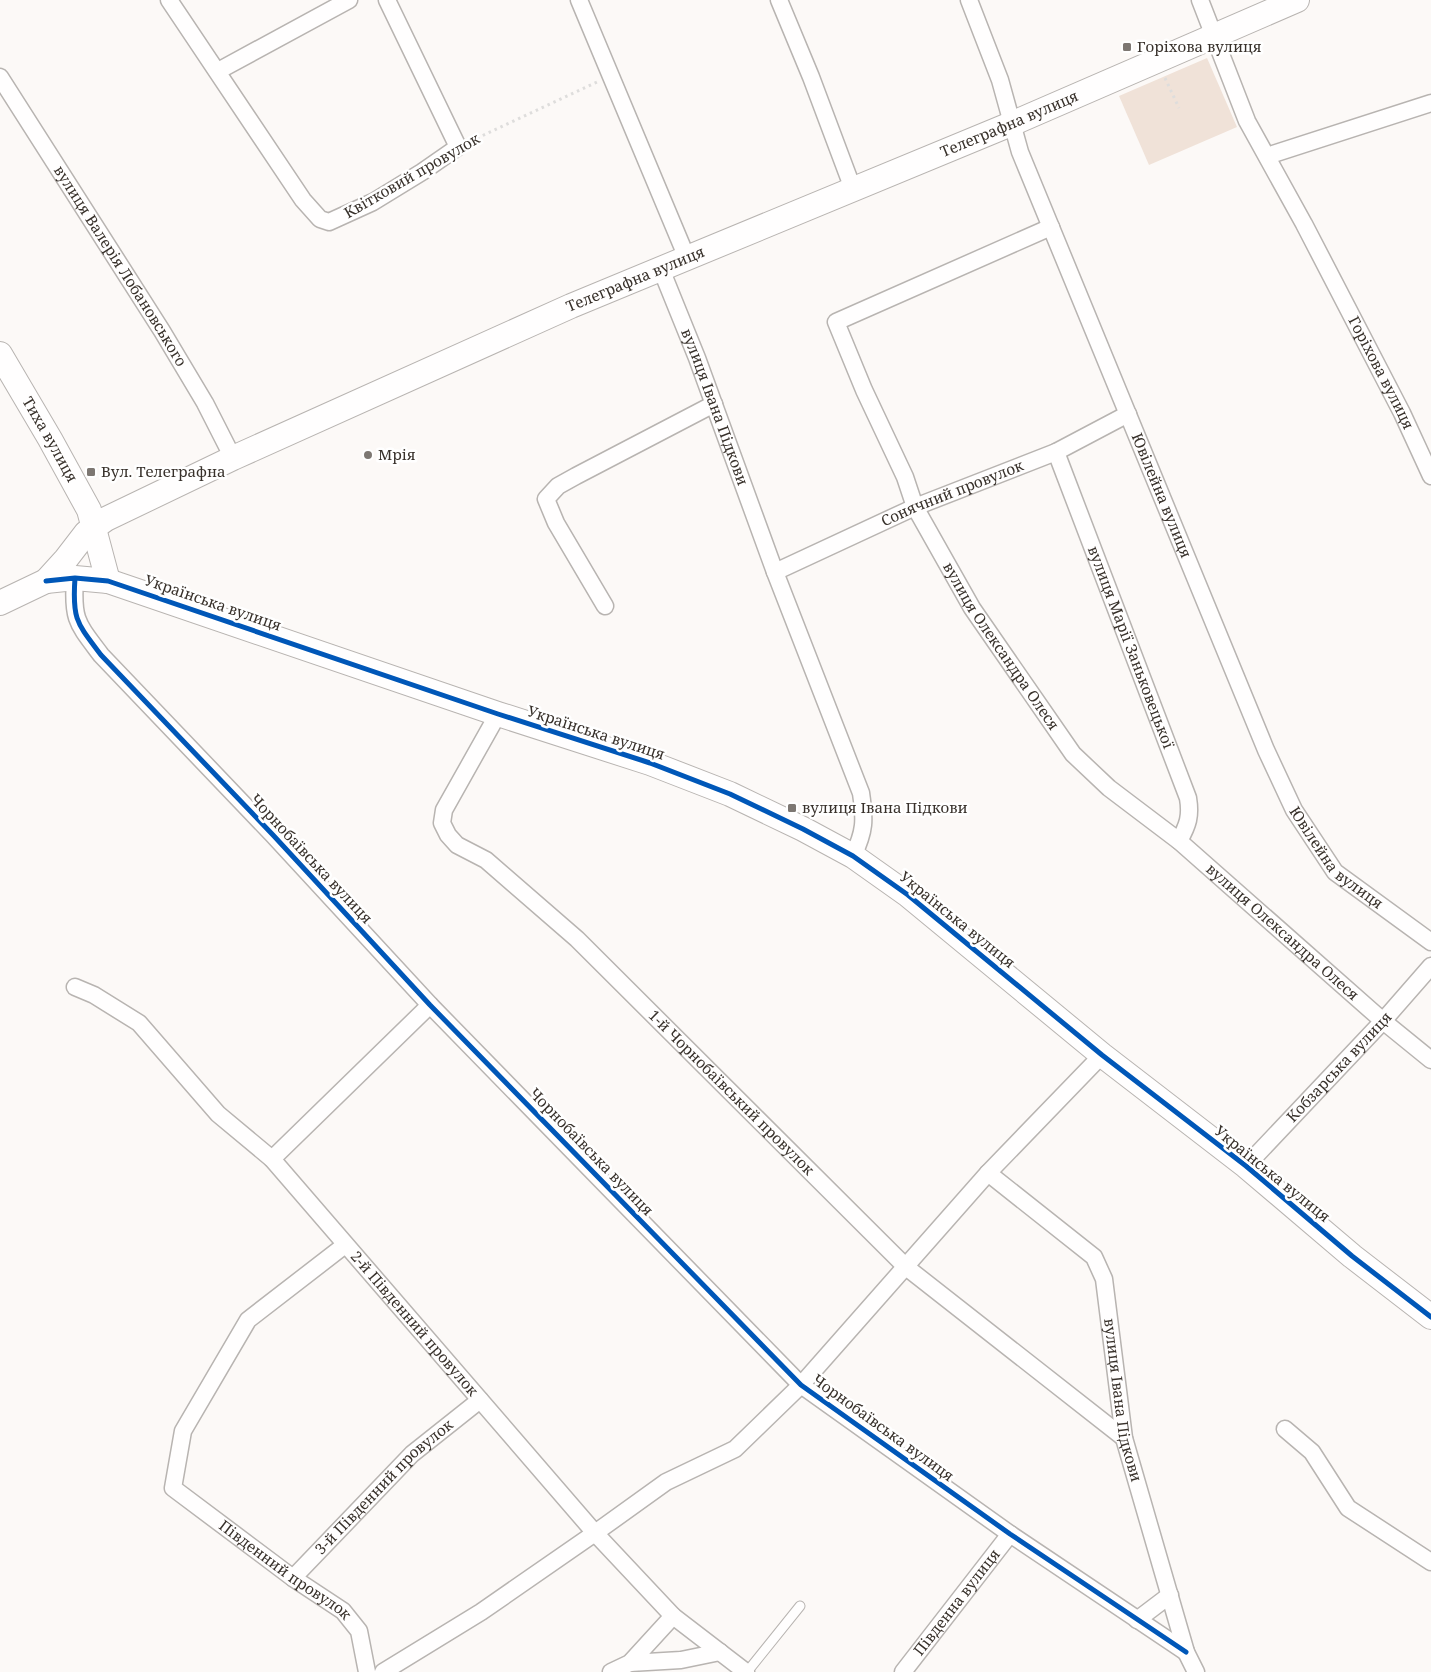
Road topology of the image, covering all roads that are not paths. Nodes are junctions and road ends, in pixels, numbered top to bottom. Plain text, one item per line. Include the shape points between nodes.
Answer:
1 (169, 0) edge
2 (349, 0) edge
3 (387, 0) edge
4 (579, 0) edge
5 (779, 0) edge
6 (969, 0) edge
7 (1200, 0) edge
8 (1297, 0) edge
9 (1214, 37) junction
10 (218, 72) junction
11 (0, 77) edge
12 (1431, 103) edge
13 (1011, 124) junction
14 (1267, 156) junction
15 (853, 189) junction
16 (1051, 227) junction
17 (687, 258) junction
18 (661, 269) junction
19 (0, 354) edge
20 (714, 404) junction
21 (1128, 414) junction
22 (1056, 452) junction
23 (233, 458) junction
24 (1431, 476) edge
25 (915, 507) junction
26 (94, 527) junction
27 (775, 572) junction
28 (75, 578) junction
29 (46, 581) junction
30 (108, 581) junction
31 (0, 603) edge
32 (605, 606) dead end
33 (498, 714) junction
34 (1179, 841) junction
35 (853, 856) junction
36 (1431, 942) edge
37 (1431, 966) edge
38 (75, 987) dead end
39 (430, 1004) junction
40 (1383, 1020) junction
41 (1102, 1055) junction
42 (1431, 1060) edge
43 (272, 1159) junction
44 (1246, 1166) junction
45 (988, 1173) junction
46 (345, 1245) junction
47 (906, 1267) junction
48 (1431, 1317) edge
49 (801, 1385) junction
50 (480, 1400) junction
51 (1285, 1429) dead end
52 (1124, 1438) junction
53 (594, 1533) junction
54 (1010, 1534) junction
55 (1431, 1562) edge
56 (293, 1578) junction
57 (1170, 1595) junction
58 (800, 1606) dead end
59 (673, 1616) junction
60 (1137, 1620) junction
61 (720, 1652) junction
62 (1186, 1652) junction
63 (630, 1664) junction
64 (367, 1672) edge
65 (383, 1672) edge
66 (611, 1672) edge
67 (747, 1672) edge
68 (903, 1672) edge
69 (1196, 1672) edge

1 - 10 street, Квітковий провулок
2 - 10 street
3 - 10 street, Квітковий провулок via 458,147 374,202 340,218 329,222 320,219 303,200
4 - 17 street
5 - 15 street
6 - 13 street, Ювілейна вулиця via 1000,80
7 - 9 street, Горіхова вулиця
8 - 9 street, Телеграфна вулиця
9 - 13 street, Телеграфна вулиця
9 - 14 street, Горіхова вулиця via 1247,121
11 - 23 street, вулиця Валерія Лобановського via 162,331
12 - 14 street
13 - 15 street, Телеграфна вулиця
13 - 16 street, Ювілейна вулиця
14 - 24 street, Горіхова вулиця via 1402,413
15 - 17 street, Телеграфна вулиця
16 - 21 street, Ювілейна вулиця
16 - 25 street, вулиця Олександра Олеся via 836,322
17 - 18 street, Телеграфна вулиця
18 - 20 street, вулиця Івана Підкови
18 - 23 street, Телеграфна вулиця
19 - 26 street, Тиха вулиця via 72,478
20 - 27 street, вулиця Івана Підкови
20 - 32 street via 570,479 546,499 556,523
21 - 22 street, Сонячний провулок
21 - 36 street, Ювілейна вулиця via 1266,750 1294,810 1335,872
22 - 25 street, Сонячний провулок
22 - 34 street, вулиця Марії Заньковецької via 1188,798 1191,813
23 - 26 street, Телеграфна вулиця
25 - 27 street, Сонячний провулок
25 - 34 street, вулиця Олександра Олеся via 972,608 1073,754 1109,788
26 - 29 street, Телеграфна вулиця
26 - 30 street, Тиха вулиця
27 - 35 street, вулиця Івана Підкови via 861,793 865,816
28 - 29 street, Українська вулиця
28 - 30 street, Українська вулиця
28 - 39 street, Чорнобаївська вулиця via 74,612 80,627 101,655
29 - 31 street, Телеграфна вулиця
30 - 33 street, Українська вулиця
33 - 35 street, Українська вулиця via 650,763 730,794
33 - 47 street, 1-й Чорнобаївський провулок via 444,810 442,823 448,835 457,845 486,860 577,939
34 - 40 street, вулиця Олександра Олеся
35 - 41 street, Українська вулиця via 908,895
37 - 40 street, Кобзарська вулиця
38 - 43 street, 2-й Південний провулок via 94,995 139,1024 218,1114
39 - 43 street
39 - 49 street, Чорнобаївська вулиця
40 - 42 street, вулиця Олександра Олеся
40 - 44 street, Кобзарська вулиця
41 - 44 street, Українська вулиця
41 - 45 street
43 - 46 street, 2-й Південний провулок
44 - 48 street, Українська вулиця via 1352,1256
45 - 47 street
45 - 52 street, вулиця Івана Підкови via 1094,1257 1104,1280
46 - 50 street, 2-й Південний провулок
46 - 56 street, Південний провулок via 248,1320 183,1431 173,1488
47 - 49 street
47 - 52 street, 1-й Чорнобаївський провулок
49 - 53 street via 735,1448 666,1482
49 - 54 street, Чорнобаївська вулиця
50 - 53 street, 2-й Південний провулок
50 - 56 street, 3-й Південний провулок via 412,1454
51 - 55 street via 1312,1452 1348,1508
52 - 57 street, вулиця Івана Підкови
53 - 59 street, 2-й Південний провулок
53 - 65 street via 481,1612
54 - 60 street, Чорнобаївська вулиця
54 - 68 street, Південна вулиця
56 - 64 street, Південний провулок via 343,1610 359,1631
57 - 60 street
57 - 62 street, вулиця Івана Підкови
58 - 67 lane
59 - 61 street, 2-й Південний провулок
59 - 63 street
60 - 62 street, Чорнобаївська вулиця
61 - 63 street via 681,1660
61 - 67 street, 2-й Південний провулок
62 - 69 street, вулиця Івана Підкови
63 - 66 street

